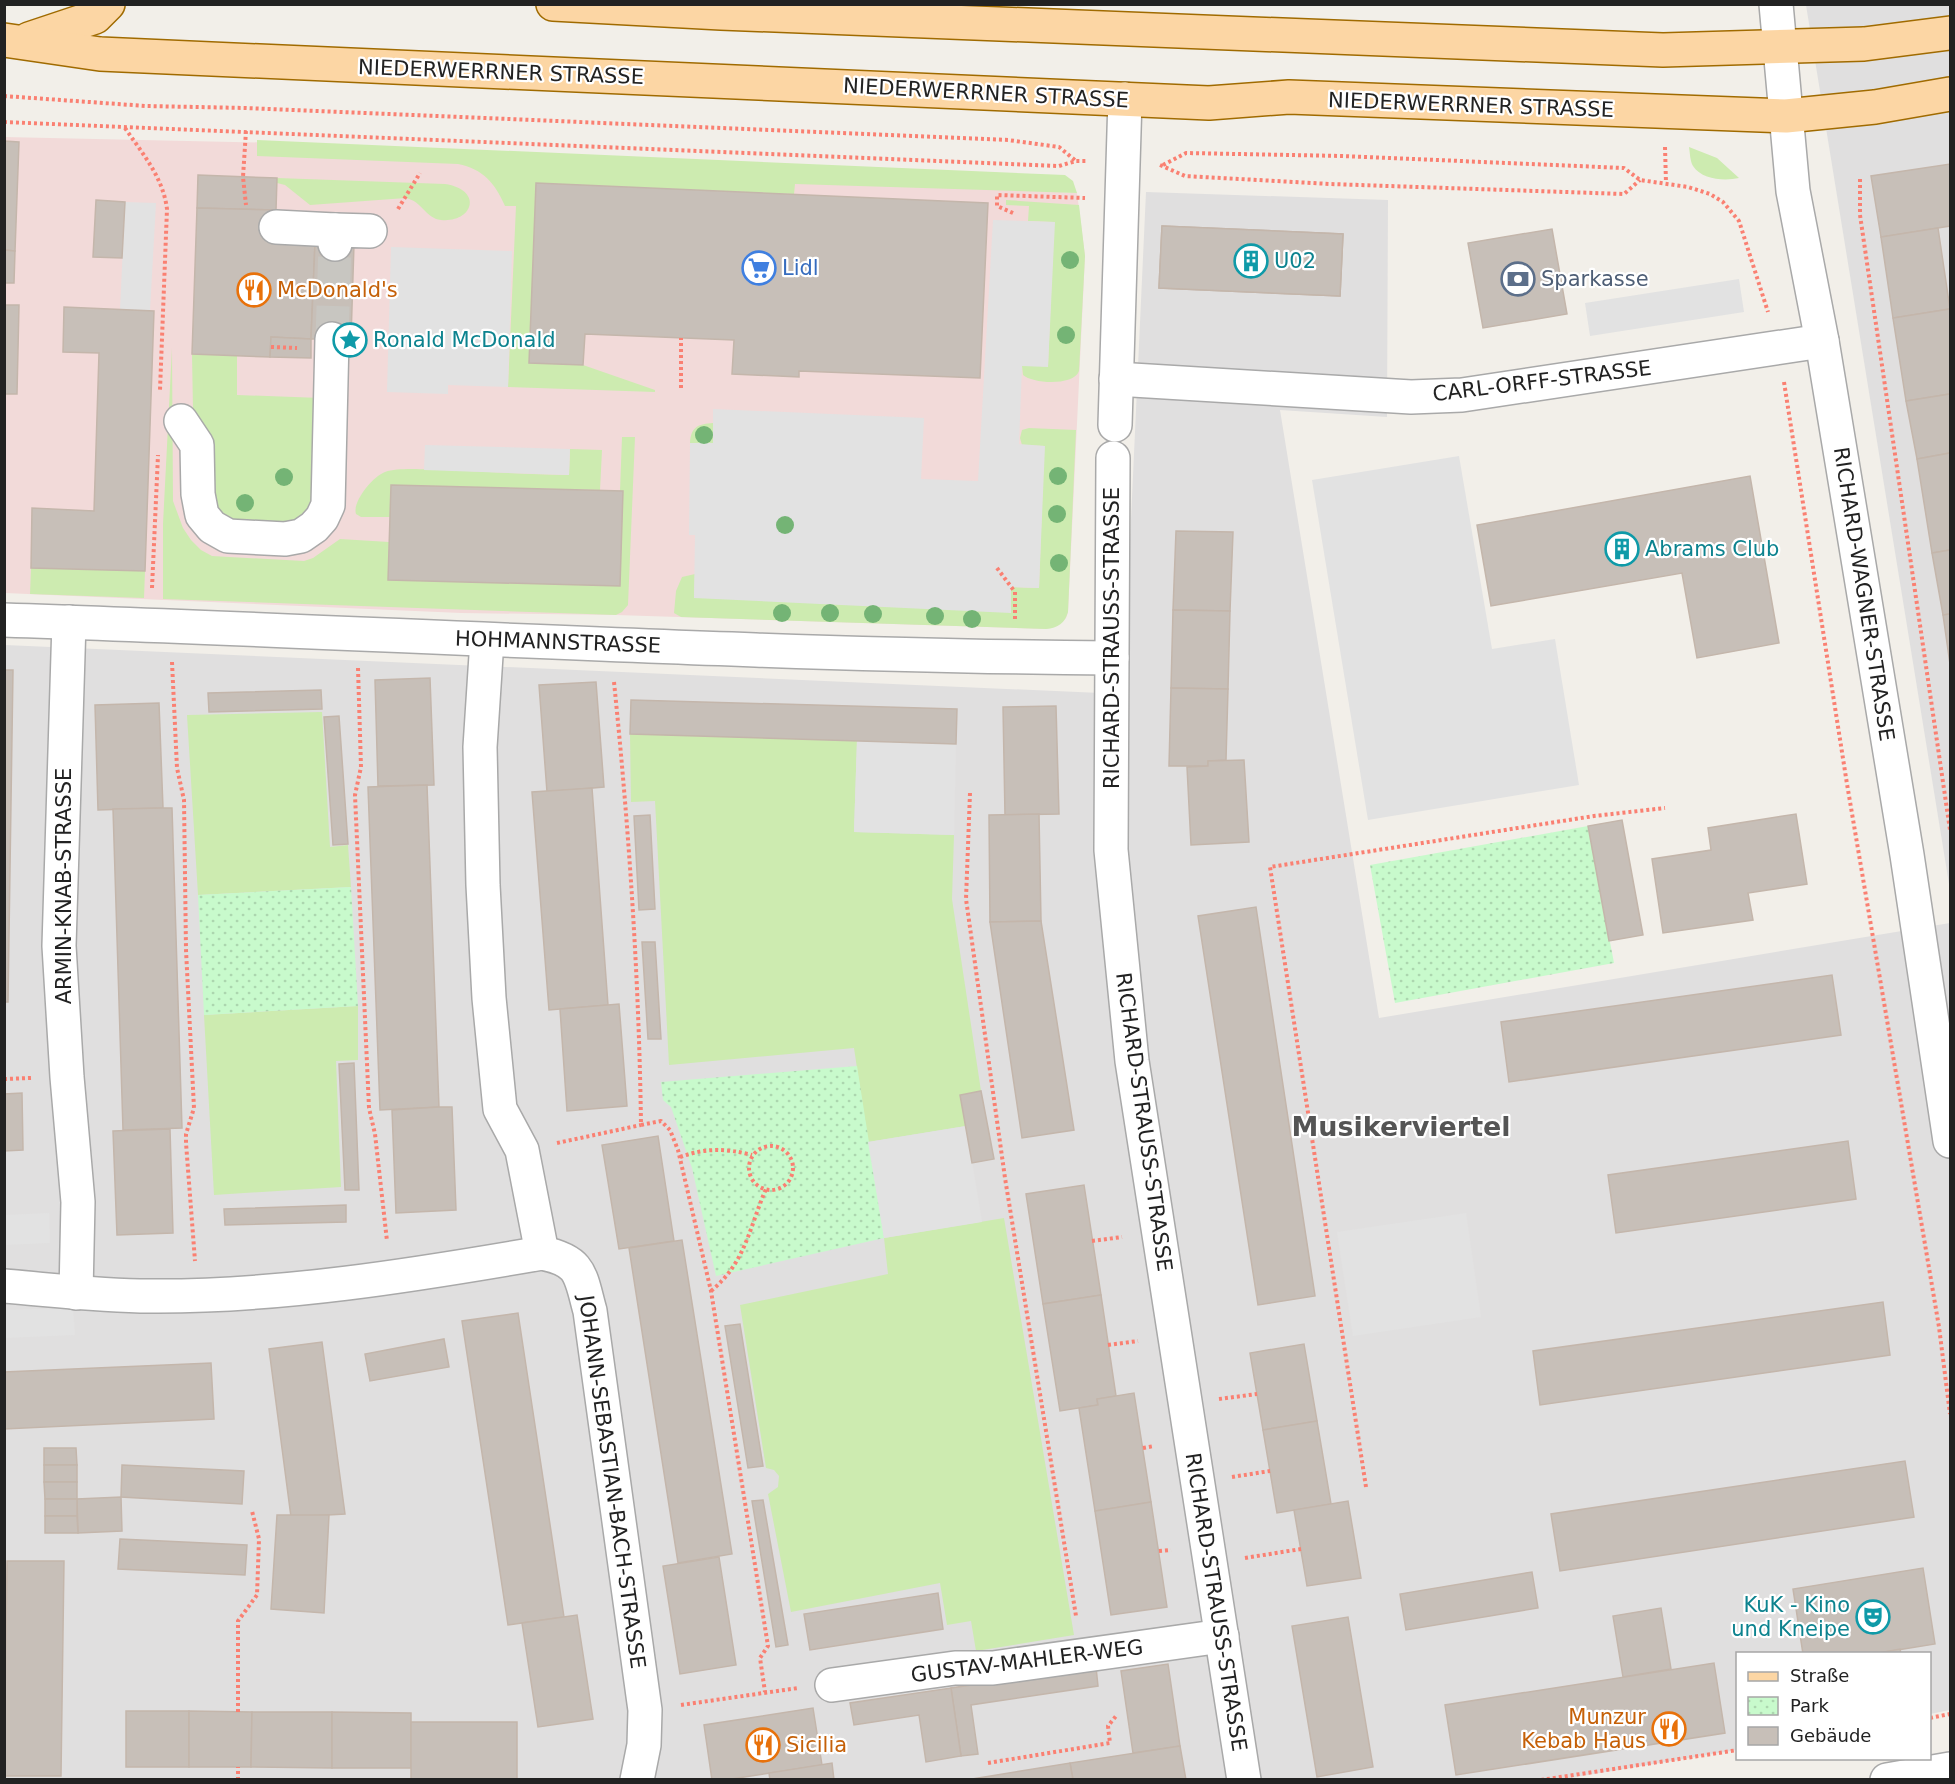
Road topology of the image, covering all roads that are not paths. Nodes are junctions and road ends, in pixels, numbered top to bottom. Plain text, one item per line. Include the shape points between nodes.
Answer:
1 (108, 4) edge
2 (553, 4) edge
3 (1776, 4) edge
4 (1950, 33) edge
5 (13, 40) edge
6 (1780, 47) junction
7 (1950, 94) edge
8 (1125, 99) junction
9 (1786, 116) junction
10 (276, 227) dead end
11 (370, 231) dead end
12 (332, 339) tunnel mouth
13 (1822, 341) junction
14 (1116, 379) junction
15 (170, 410) road end
16 (1115, 425) dead end
17 (1113, 458) dead end
18 (4, 621) edge
19 (69, 622) junction
20 (487, 640) junction
21 (1112, 658) junction
22 (1939, 991) edge
23 (1950, 1141) edge
24 (542, 1253) junction
25 (4, 1286) edge
26 (76, 1293) junction
27 (1222, 1636) junction
28 (832, 1685) road end
29 (1950, 1769) edge
30 (637, 1779) edge
31 (1244, 1779) edge
32 (1887, 1779) edge

1 - 5 main road, NIEDERWERRNER STRASSE via 95,17
2 - 6 main road via 1663,50
3 - 6 street, RICHARD-WAGNER-STRASSE
4 - 6 main road via 1864,44
5 - 8 main road, NIEDERWERRNER STRASSE via 111,54
6 - 9 street, RICHARD-WAGNER-STRASSE
7 - 9 main road, NIEDERWERRNER STRASSE
8 - 9 main road, NIEDERWERRNER STRASSE via 1209,103 1289,97
8 - 14 street
9 - 13 street, RICHARD-WAGNER-STRASSE via 1793,190
10 - 11 street via 335,237
12 - 15 street via 327,505 322,518 302,536 228,536 212,527 202,514 198,494 197,445
13 - 14 street, CARL-ORFF-STRASSE via 1462,395 1411,397
13 - 22 street, RICHARD-WAGNER-STRASSE
14 - 16 street
17 - 21 street, RICHARD-STRAUSS-STRASSE
18 - 19 street, HOHMANNSTRASSE
19 - 20 street, HOHMANNSTRASSE
19 - 26 street, ARMIN-KNAB-STRASSE via 59,946 78,1202
20 - 21 street, HOHMANNSTRASSE
20 - 24 street via 480,747 489,998 500,1109 522,1150
21 - 27 street, RICHARD-STRAUSS-STRASSE via 1111,850 1132,1061
22 - 23 street, RICHARD-WAGNER-STRASSE
24 - 26 street via 391,1276 230,1294
24 - 30 street, JOHANN-SEBASTIAN-BACH-STRASSE via 574,1265 590,1311 645,1710 644,1745
25 - 26 street
27 - 28 street, GUSTAV-MAHLER-WEG via 993,1668 955,1668
27 - 31 street, RICHARD-STRAUSS-STRASSE
29 - 32 street

